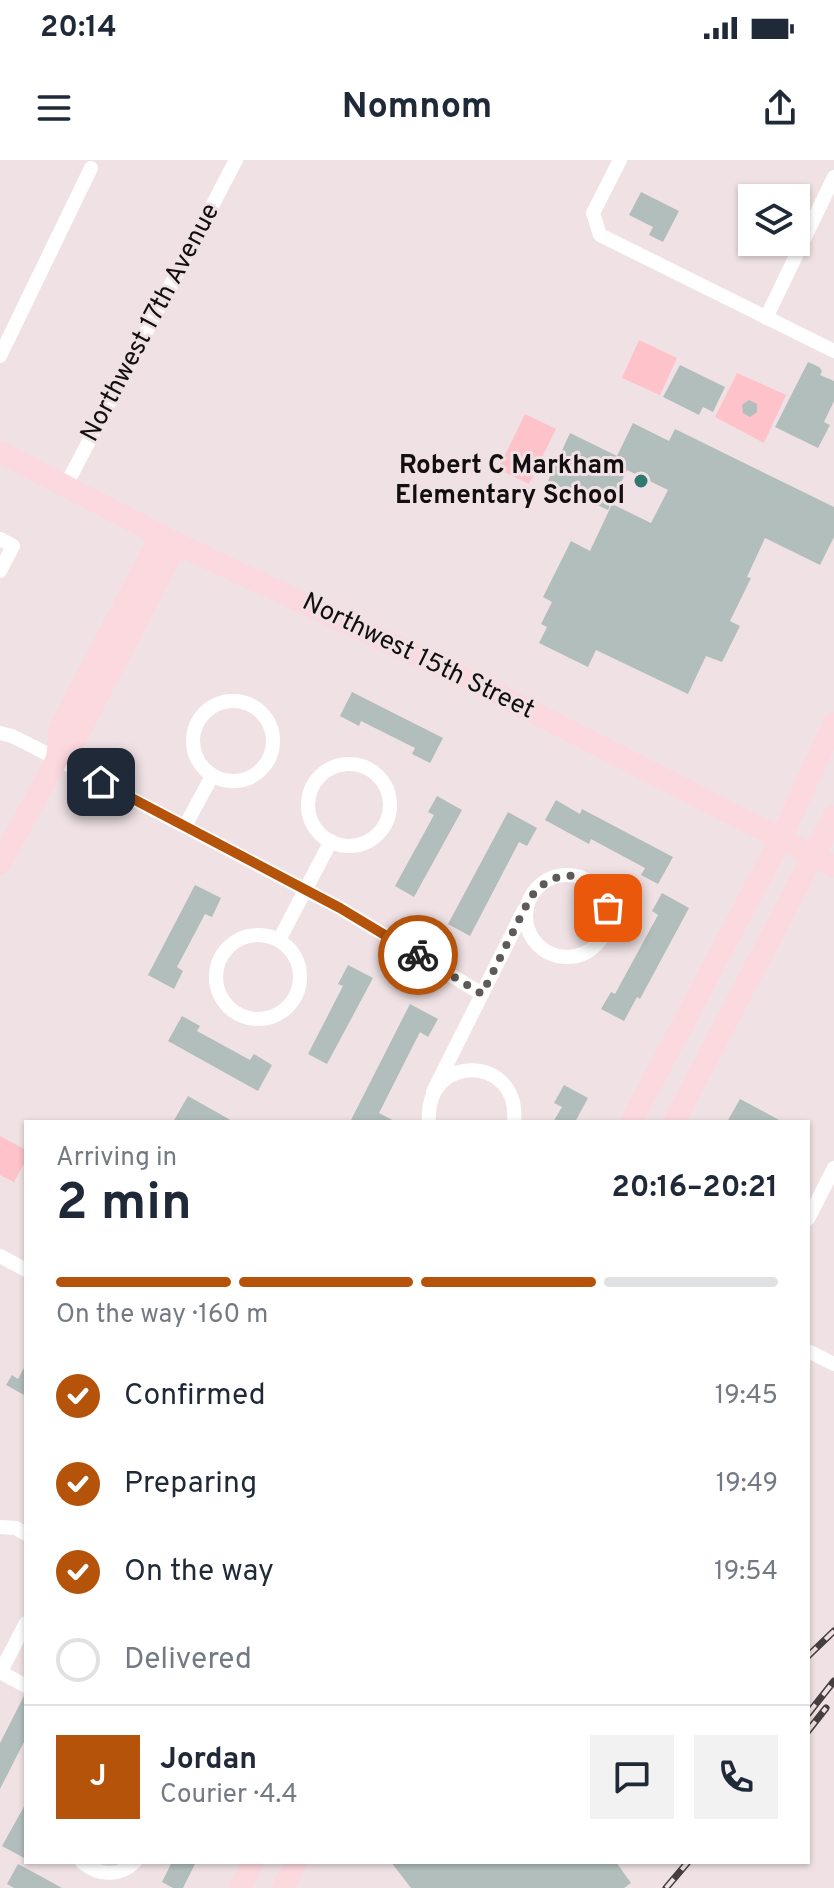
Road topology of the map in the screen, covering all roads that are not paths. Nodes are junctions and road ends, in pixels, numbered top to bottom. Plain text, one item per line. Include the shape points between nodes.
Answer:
1 (236, 160) edge
2 (620, 160) edge
3 (91, 168) dead end
4 (834, 177) edge
5 (766, 318) junction
6 (834, 351) edge
7 (0, 356) edge
8 (0, 452) edge
9 (66, 485) junction
10 (0, 539) edge
11 (169, 540) junction
12 (0, 571) edge
13 (834, 723) edge
14 (0, 724) edge
15 (6, 734) edge
16 (57, 759) junction
17 (212, 776) junction
18 (834, 816) edge
19 (185, 826) junction
20 (780, 840) junction
21 (331, 841) junction
22 (813, 856) junction
23 (0, 864) edge
24 (834, 866) edge
25 (306, 890) junction
26 (530, 898) junction
27 (279, 940) junction
28 (482, 994) junction
29 (433, 1092) junction
30 (429, 1120) edge
31 (514, 1120) edge
32 (632, 1120) edge
33 (675, 1120) edge
34 (834, 1168) edge
35 (810, 1215) edge
36 (0, 1256) edge
37 (24, 1269) edge
38 (810, 1352) edge
39 (834, 1364) edge
40 (0, 1527) edge
41 (24, 1533) edge
42 (24, 1627) edge
43 (0, 1673) edge
44 (24, 1685) edge
45 (85, 1864) edge
46 (132, 1864) edge
47 (252, 1864) edge
48 (295, 1864) edge
49 (240, 1888) edge
50 (283, 1888) edge

1 - 9 street, Northwest 17th Avenue
2 - 5 street via 593,213 600,235
3 - 7 street
4 - 5 street
5 - 6 street
8 - 9 street, Northwest 15th Street
9 - 11 street, Northwest 15th Street
10 - 12 street via 13,546
11 - 16 street via 60,728
11 - 20 street, Northwest 15th Street via 482,686
13 - 20 street
14 - 15 street
15 - 16 street
16 - 19 street
16 - 23 street
17 - 17 street via 234,782 248,779 270,759 273,732 257,708 231,700 217,703 197,721 193,749
17 - 19 street
18 - 22 street
19 - 25 street
20 - 22 street, Northwest 15th Street
20 - 32 street
21 - 21 street via 365,843 386,822 389,794 372,771 357,764 329,769 312,786 309,814 314,827
21 - 25 street
22 - 24 street, Northwest 15th Street
22 - 33 street
25 - 27 street
25 - 28 street
26 - 26 street via 527,926 541,949 554,956 582,955 604,936 608,908 593,884 580,877 551,878
26 - 28 street
27 - 27 street via 256,934 241,938 220,957 217,986 232,1011 261,1020 275,1016 296,998 300,969 295,955
28 - 29 street
29 - 30 street
29 - 31 street via 455,1073 485,1072 509,1091
34 - 35 street
36 - 37 street
38 - 39 street
40 - 41 street
42 - 43 street
43 - 44 street
45 - 46 street via 106,1874
47 - 49 street
48 - 50 street

